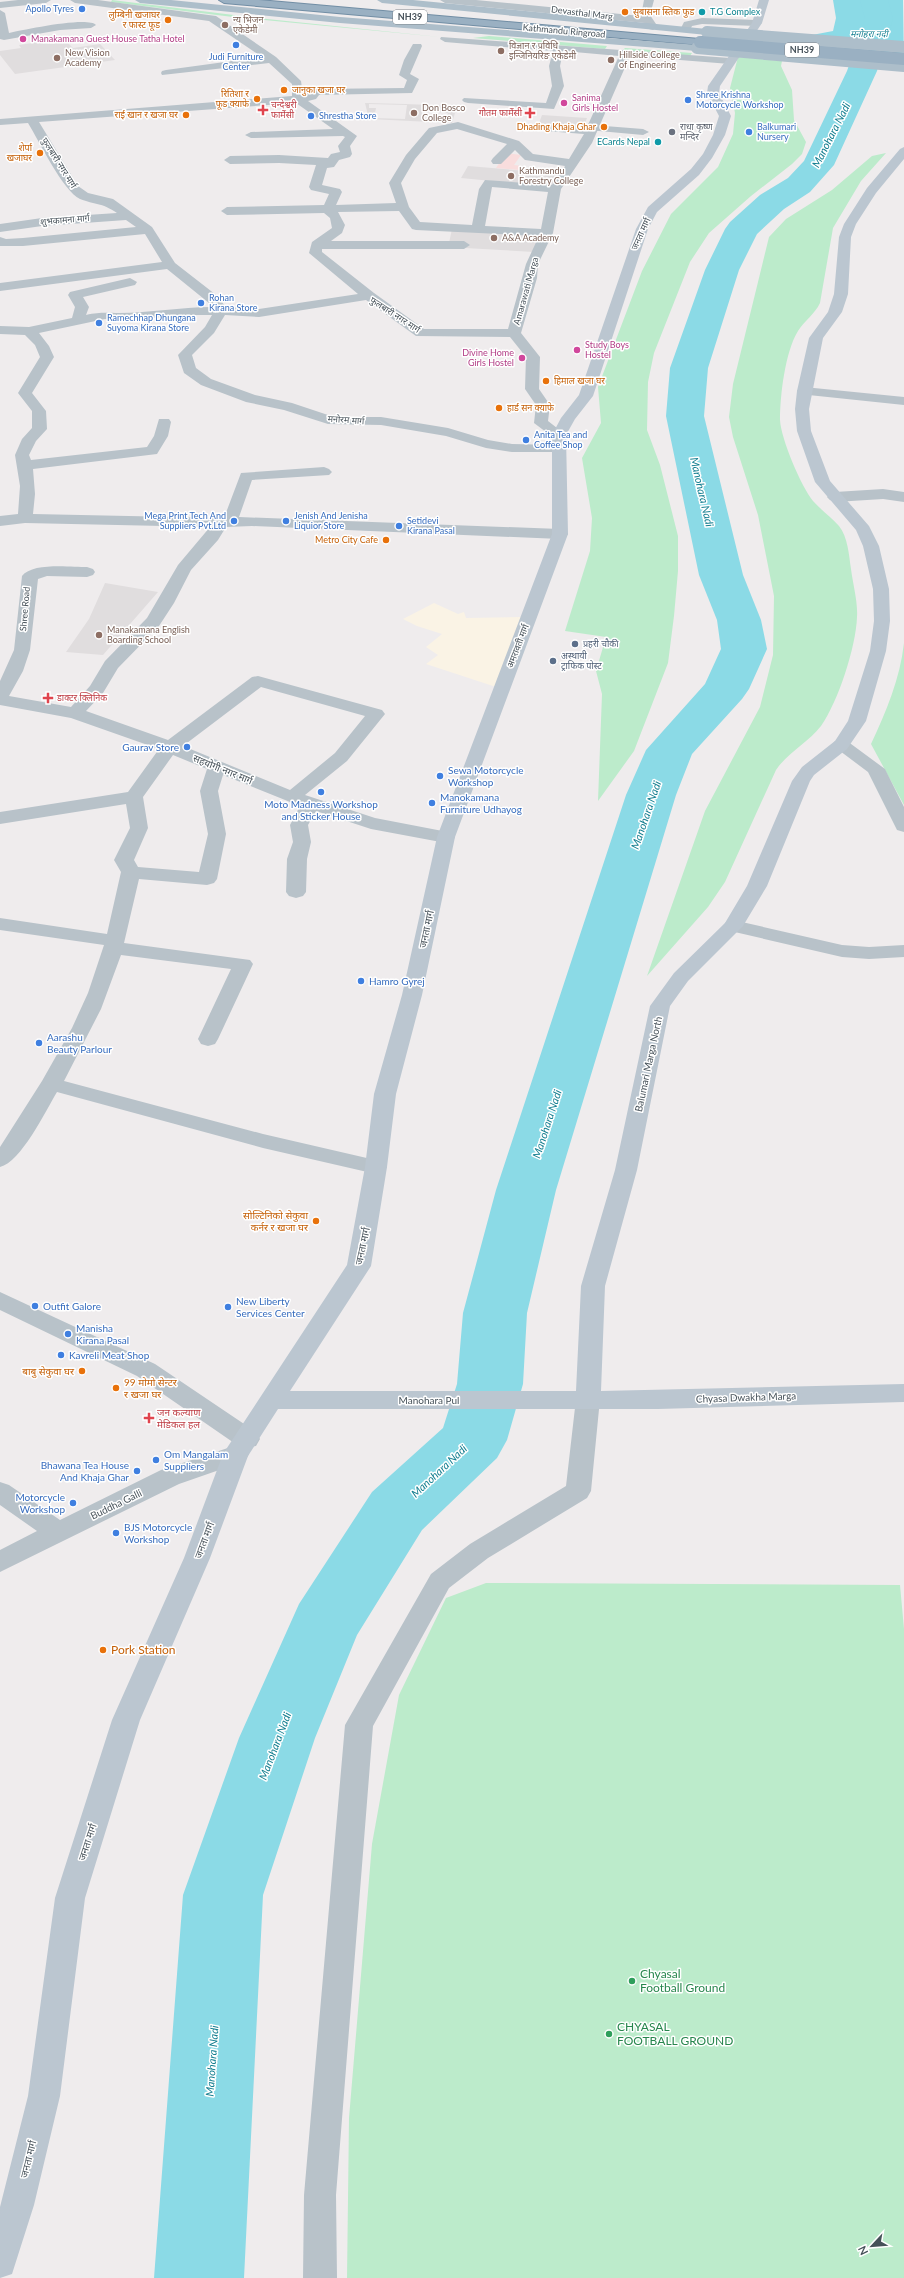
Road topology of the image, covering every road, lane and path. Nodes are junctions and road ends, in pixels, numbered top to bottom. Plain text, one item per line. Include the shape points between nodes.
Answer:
1 (46, 0) edge
2 (76, 0) edge
3 (140, 0) edge
4 (224, 0) edge
5 (271, 0) edge
6 (382, 0) edge
7 (445, 0) edge
8 (499, 0) edge
9 (649, 0) edge
10 (764, 0) edge
11 (486, 3) junction
12 (0, 5) edge
13 (0, 13) edge
14 (756, 23) junction
15 (650, 24) junction
16 (91, 25) dead end
17 (453, 29) junction
18 (685, 30) junction
19 (2, 38) edge
20 (701, 40) junction
21 (417, 46) dead end
22 (560, 47) junction
23 (904, 47) edge
24 (626, 53) junction
25 (904, 53) edge
26 (272, 59) junction
27 (904, 59) edge
28 (730, 61) junction
29 (904, 66) edge
30 (166, 73) dead end
31 (474, 86) dead end
32 (298, 99) junction
33 (468, 100) junction
34 (32, 120) junction
35 (0, 122) edge
36 (458, 125) junction
37 (533, 127) dead end
38 (592, 129) junction
39 (346, 132) junction
40 (643, 132) dead end
41 (251, 135) dead end
42 (515, 143) junction
43 (904, 151) edge
44 (230, 160) dead end
45 (497, 161) dead end
46 (332, 162) junction
47 (572, 163) junction
48 (556, 189) junction
49 (403, 207) junction
50 (328, 210) junction
51 (227, 211) dead end
52 (130, 216) junction
53 (0, 228) edge
54 (478, 228) junction
55 (148, 230) junction
56 (547, 233) junction
57 (0, 241) edge
58 (317, 244) junction
59 (464, 244) dead end
60 (170, 265) junction
61 (186, 277) junction
62 (0, 287) edge
63 (369, 296) junction
64 (220, 311) junction
65 (77, 322) junction
66 (0, 330) edge
67 (29, 330) junction
68 (514, 333) junction
69 (804, 391) junction
70 (904, 401) edge
71 (164, 422) dead end
72 (558, 442) junction
73 (25, 465) junction
74 (324, 472) dead end
75 (835, 497) junction
76 (904, 497) edge
77 (25, 518) junction
78 (0, 521) edge
79 (226, 523) junction
80 (560, 534) junction
81 (87, 572) dead end
82 (0, 697) edge
83 (0, 700) edge
84 (75, 713) junction
85 (841, 745) junction
86 (170, 747) junction
87 (218, 767) junction
88 (134, 797) junction
89 (292, 797) junction
90 (311, 803) junction
91 (0, 818) edge
92 (904, 826) edge
93 (446, 837) junction
94 (131, 872) junction
95 (296, 892) dead end
96 (0, 924) edge
97 (733, 926) junction
98 (115, 945) junction
99 (904, 951) edge
100 (208, 1039) dead end
101 (51, 1084) junction
102 (0, 1160) edge
103 (376, 1167) junction
104 (0, 1300) edge
105 (904, 1393) edge
106 (580, 1399) junction
107 (270, 1400) junction
108 (242, 1446) junction
109 (0, 1492) edge
110 (59, 1534) junction
111 (0, 1562) edge
112 (0, 2262) edge
113 (320, 2278) edge

1 - 12 street
2 - 26 street via 212,18
3 - 17 main road
4 - 20 highway, Kathmandu Ringroad / NH39
5 - 20 highway, Kathmandu Ringroad / NH39
6 - 15 main road
7 - 11 street, Devasthal Marg
8 - 11 street
9 - 15 street via 644,15
10 - 14 main road, जनता मार्ग
11 - 15 street, Devasthal Marg
13 - 19 street
14 - 18 street via 702,21 688,24
14 - 28 main road, जनता मार्ग
15 - 18 main road
16 - 19 street via 60,27
17 - 20 main road
17 - 22 street via 445,39
18 - 20 main road
20 - 23 main road, bridge
20 - 25 highway, Kathmandu Ringroad / NH39
20 - 27 highway, Kathmandu Ringroad / NH39, bridge
20 - 29 main road, bridge
21 - 32 street via 408,60 404,75 413,79 408,91 316,92 312,98
22 - 24 street
22 - 33 street via 553,76 558,86 550,107
24 - 28 street
24 - 38 street, Amarawati Marga
26 - 30 street
26 - 32 street via 297,83
28 - 72 main road, जनता मार्ग via 714,86 713,93 725,116 719,135 695,172 652,210 642,229 586,396 568,418
31 - 33 street
32 - 34 street
32 - 39 street
33 - 36 street
34 - 35 street
34 - 52 street, फुलबारी नगर मार्ग via 73,188 84,196 109,202
36 - 42 street
36 - 49 street via 433,130 410,158 395,183
37 - 38 street
38 - 40 street
38 - 47 street, Amarawati Marga
39 - 41 street
39 - 46 street via 351,136 344,146 346,154 335,157
42 - 45 street
42 - 47 street via 529,157
43 - 69 main road, Balumari Marga North via 858,209 847,230 841,294 835,312 816,338
44 - 46 street
46 - 50 street via 322,166 315,187 336,192
47 - 48 street, Amarawati Marga
48 - 54 street via 489,183 485,189
48 - 56 street, Amarawati Marga
49 - 50 street
49 - 54 street via 416,226
50 - 51 street
50 - 58 street via 335,216 339,225 338,230
52 - 53 street, शुभकामना मार्ग via 42,222
52 - 55 street, फुलबारी नगर मार्ग
54 - 56 street
55 - 57 street via 23,242
55 - 60 street, फुलबारी नगर मार्ग
56 - 68 street, Amarawati Marga via 532,264
58 - 59 street
58 - 63 street via 315,253 322,260
60 - 61 street, फुलबारी नगर मार्ग
60 - 62 street
61 - 64 street, फुलबारी नगर मार्ग via 215,301
61 - 65 street via 124,282 74,295 82,307
63 - 64 street, फुलबारी नगर मार्ग via 259,313
63 - 68 street, फुलबारी नगर मार्ग via 420,333
64 - 65 street via 126,317 105,315 88,317
64 - 72 street, मनोरम मार्ग via 212,329 185,355 189,370 206,382 251,399 287,406 333,421 380,421 448,432 486,444 512,448
65 - 67 street
66 - 67 street
67 - 73 street via 39,341 47,357 25,393 39,411 40,430 29,439 22,455
68 - 72 street, Amarawati Marga via 533,357 532,389 543,405 541,423
69 - 70 street
69 - 75 main road, Balumari Marga North via 804,431 823,482
71 - 73 street via 161,436 152,451
72 - 80 main road, अमरावती मार्ग
73 - 77 street via 28,501
74 - 79 street via 246,476
75 - 76 street via 883,494
75 - 85 main road, Balumari Marga North via 863,529 871,546 881,588 882,621 878,651 856,721
77 - 78 street
77 - 79 street
79 - 80 street via 252,521
79 - 84 street via 184,568 153,622 111,666 97,689
80 - 93 main road, अमरावती मार्ग
81 - 82 street, Shree Road via 46,571 30,576 22,650
83 - 84 street, सहयोगी नगर मार्ग
84 - 86 street, सहयोगी नगर मार्ग
85 - 92 street via 876,769
85 - 97 main road, Balumari Marga North via 808,771 801,782 757,886
86 - 87 street, सहयोगी नगर मार्ग
86 - 88 street
86 - 89 street via 258,681 376,714 341,757
87 - 89 street, सहयोगी नगर मार्ग
87 - 94 street via 209,791 217,834 206,879
88 - 91 street
88 - 94 street via 139,828 124,860
89 - 90 street, सहयोगी नगर मार्ग
90 - 93 street, सहयोगी नगर मार्ग via 371,823
90 - 95 street via 299,825 302,842 297,859
93 - 103 main road, जनता मार्ग via 412,995 385,1094
94 - 98 street
96 - 98 street
97 - 99 street via 842,951
97 - 106 main road, Balumari Marga North via 681,977 660,1006 626,1170 593,1286
98 - 100 street via 243,964
98 - 101 street via 92,1009
101 - 102 street via 9,1151
101 - 103 street via 263,1141
103 - 107 main road, जनता मार्ग via 359,1266
104 - 108 street via 146,1370
105 - 106 main road, Chyasa Dwakha Marga via 658,1400
106 - 107 main road, Manohara Pul
106 - 113 street via 578,1491 479,1551 440,1581 359,1725 320,2195
107 - 108 main road, जनता मार्ग
108 - 110 street, Buddha Galli via 170,1477
108 - 112 main road, जनता मार्ग via 197,1558 126,1720 70,1898 44,2096
109 - 110 street
110 - 111 street, Buddha Galli

